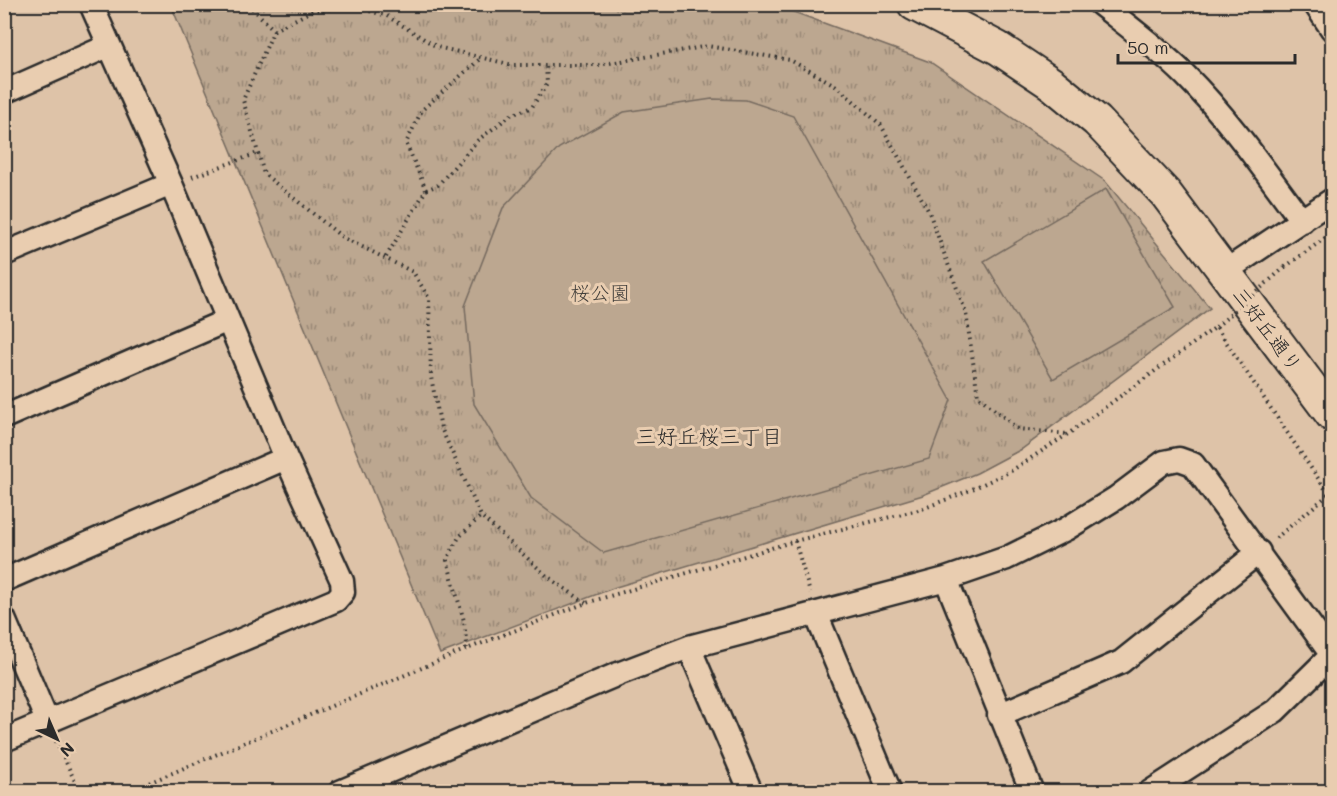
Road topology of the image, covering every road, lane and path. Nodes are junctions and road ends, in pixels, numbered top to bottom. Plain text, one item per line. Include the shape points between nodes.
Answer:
1 (91, 4) edge
2 (248, 4) edge
3 (914, 4) edge
4 (1100, 4) edge
5 (1315, 4) edge
6 (1332, 29) edge
7 (274, 30) junction
8 (108, 46) junction
9 (482, 57) junction
10 (546, 64) junction
11 (4, 92) edge
12 (258, 153) junction
13 (171, 184) junction
14 (426, 190) junction
15 (1332, 200) edge
16 (1302, 221) junction
17 (1332, 233) edge
18 (4, 254) edge
19 (386, 257) junction
20 (1224, 272) junction
21 (228, 320) junction
22 (1216, 327) junction
23 (1332, 415) edge
24 (4, 417) edge
25 (1068, 434) junction
26 (286, 458) junction
27 (1329, 494) junction
28 (1332, 499) edge
29 (481, 516) junction
30 (795, 541) junction
31 (1259, 552) junction
32 (946, 579) junction
33 (4, 580) edge
34 (586, 603) junction
35 (816, 614) junction
36 (4, 619) edge
37 (689, 647) junction
38 (467, 649) junction
39 (999, 715) junction
40 (47, 721) junction
41 (4, 740) edge
42 (742, 789) edge
43 (80, 792) edge
44 (127, 792) edge
45 (340, 792) edge
46 (890, 792) edge
47 (1032, 792) edge
48 (1150, 792) edge

1 - 8 street
2 - 7 path
3 - 20 street, 三好丘通り via 998,48 1052,84 1097,121 1166,194
4 - 16 street via 1185,74 1228,122
5 - 6 street
7 - 9 path via 312,11 351,6 387,16 437,47
7 - 12 path via 243,100
8 - 11 street
8 - 13 street
9 - 10 path via 513,65
9 - 14 path via 422,110 406,143
10 - 14 path via 547,84 532,106 512,115 478,140 438,185
10 - 25 path via 599,65 708,46 790,60 835,85 881,125 929,212 966,313 978,396 1018,429
12 - 13 path
12 - 19 path via 264,174 342,237
13 - 18 street
13 - 21 street
14 - 19 path
15 - 16 street
16 - 20 street
17 - 22 path, bridge
19 - 29 path via 412,272 429,298 431,377 441,428
20 - 23 street, 三好丘通り
21 - 24 street
21 - 26 street
22 - 25 path
22 - 27 path
25 - 30 path via 1011,471 922,509
26 - 33 street
26 - 40 street via 342,581 343,592 336,600
27 - 28 path
27 - 31 path
29 - 34 path via 548,577
29 - 38 path via 459,537 447,560 464,621
30 - 34 path
30 - 35 path
31 - 32 street via 1193,464 1172,459 1066,529 1007,558
31 - 39 street via 1121,662
31 - 48 street via 1332,655 1275,711
32 - 35 street
32 - 39 street
34 - 38 path
35 - 37 street
35 - 46 street
36 - 40 street
37 - 42 street
37 - 45 street
38 - 44 path
39 - 47 street
40 - 41 street
40 - 43 path

